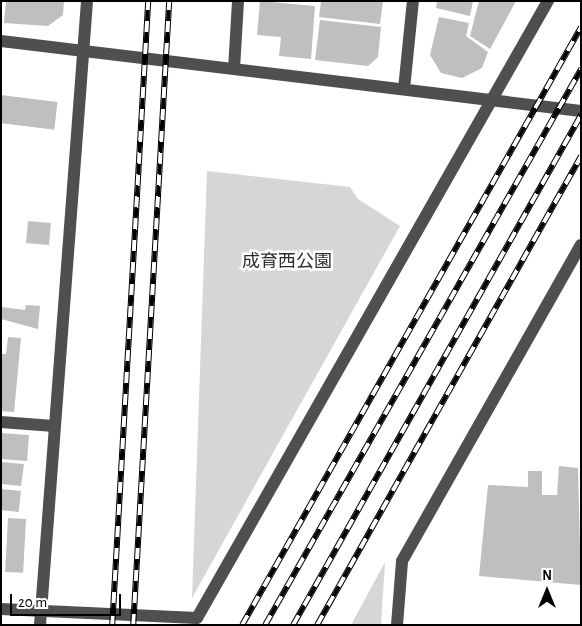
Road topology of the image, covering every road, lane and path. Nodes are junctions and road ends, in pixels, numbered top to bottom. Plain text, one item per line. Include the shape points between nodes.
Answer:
1 (87, 1) edge
2 (238, 1) edge
3 (413, 1) edge
4 (548, 1) edge
5 (1, 41) edge
6 (83, 51) junction
7 (234, 69) junction
8 (404, 89) junction
9 (493, 100) junction
10 (581, 111) edge
11 (581, 245) edge
12 (1, 422) edge
13 (54, 426) junction
14 (1, 609) edge
15 (40, 618) edge
16 (397, 625) edge

1 - 6 street
2 - 7 street
3 - 8 street
4 - 9 street
5 - 6 street
6 - 7 street
6 - 13 street
7 - 8 street
8 - 9 street
9 - 10 street
9 - 15 street via 197,618
11 - 16 street via 402,561
12 - 13 street
13 - 15 street
14 - 15 street

